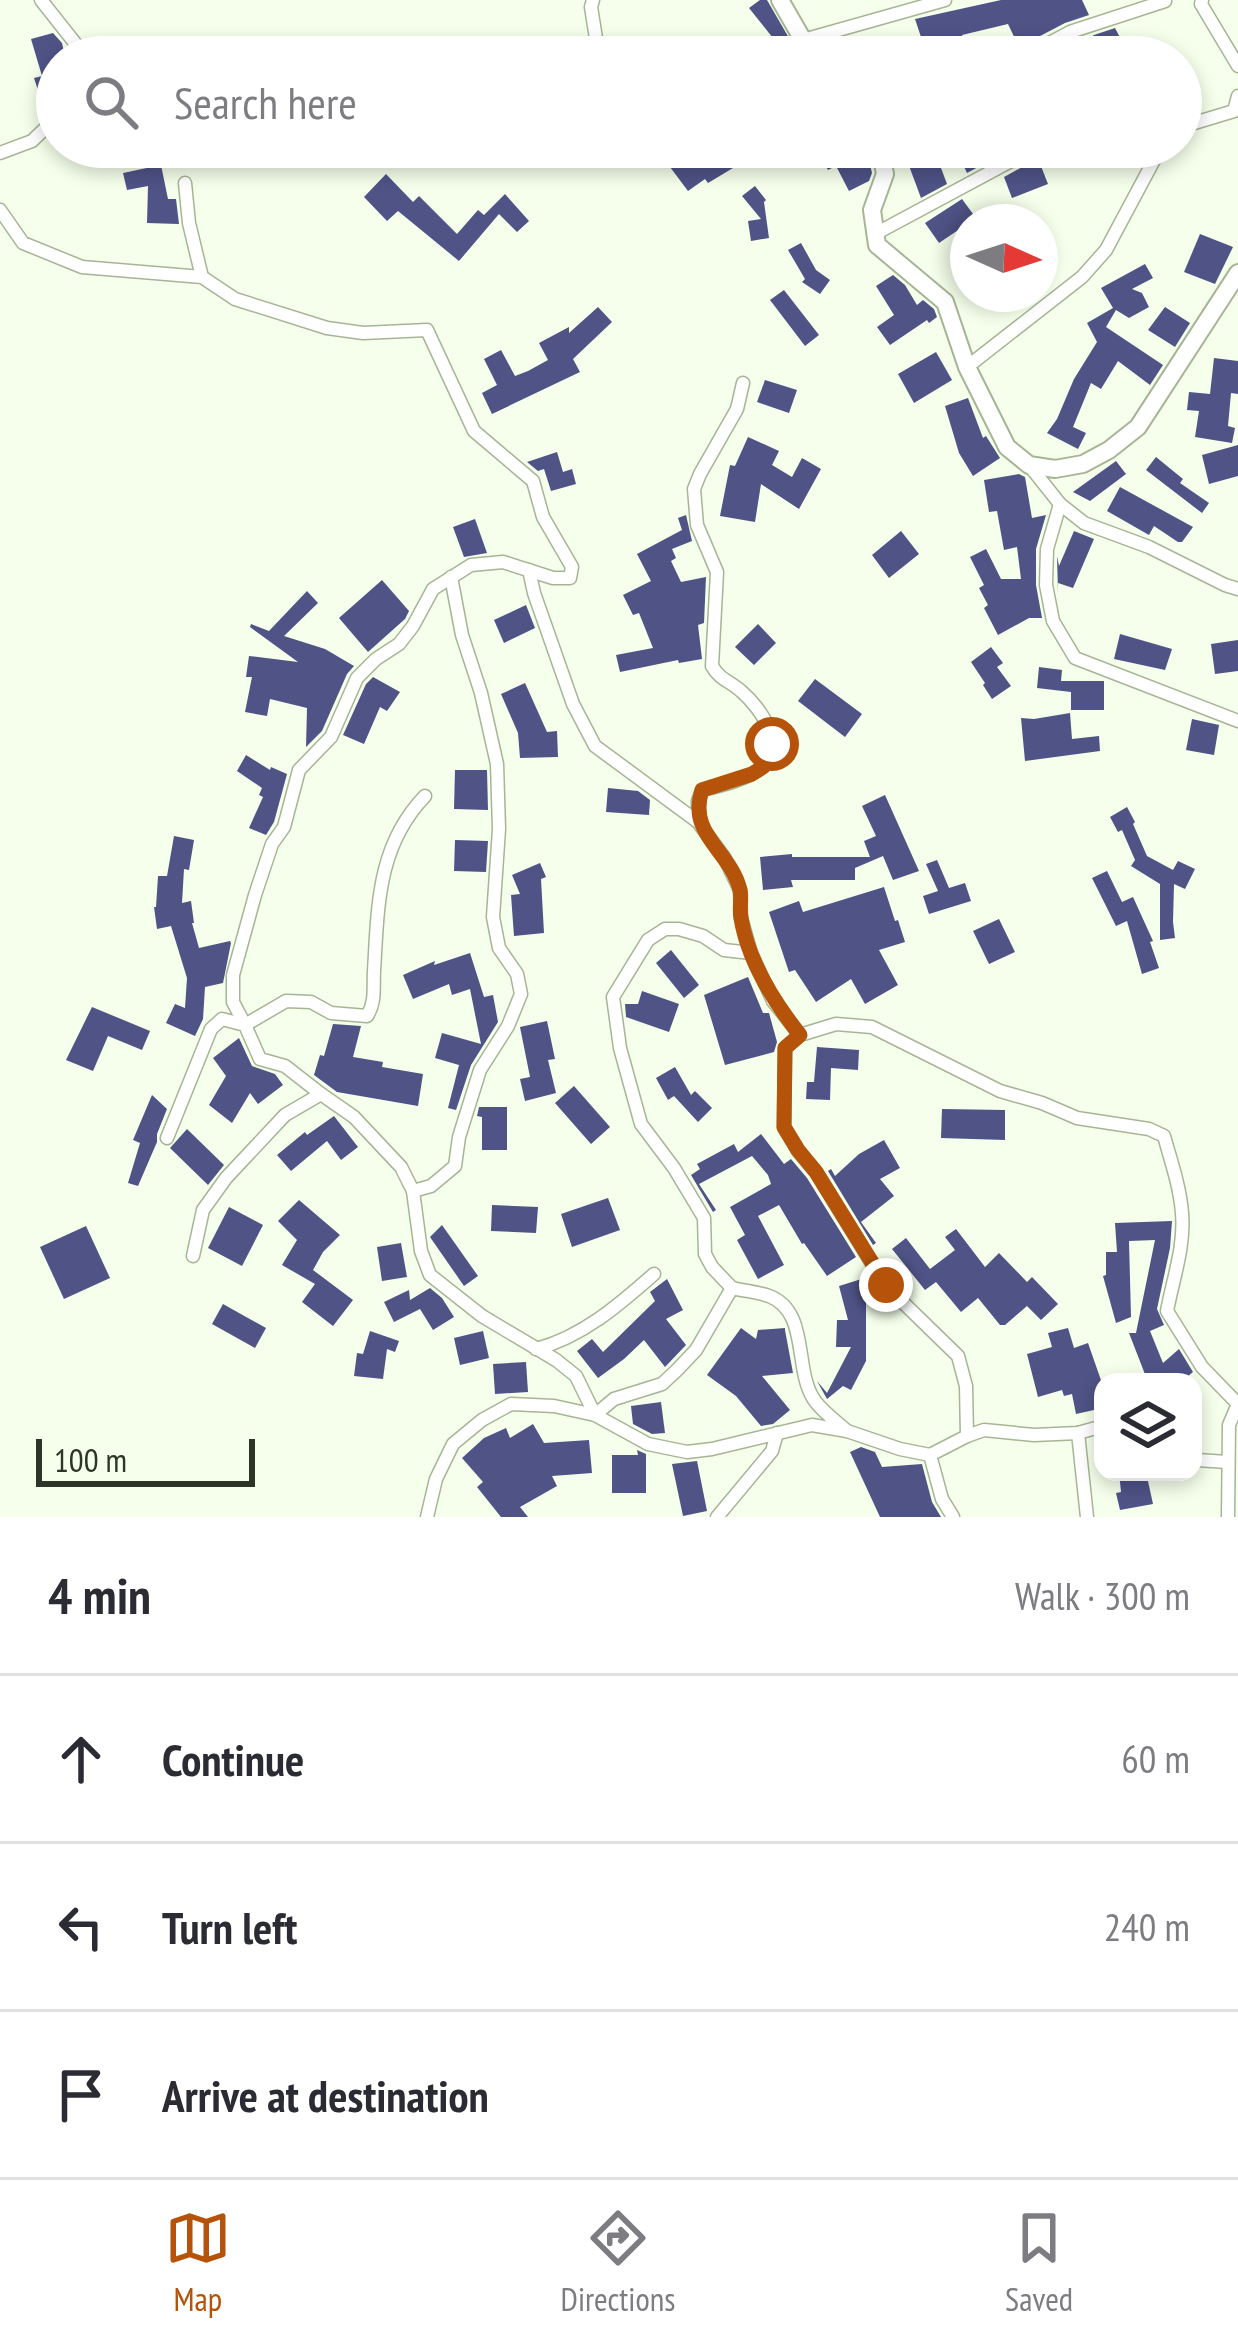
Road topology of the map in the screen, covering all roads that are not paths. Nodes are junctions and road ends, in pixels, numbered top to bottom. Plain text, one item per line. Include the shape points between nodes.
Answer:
1 (41, 0) edge
2 (593, 0) edge
3 (780, 0) edge
4 (945, 0) edge
5 (1202, 0) edge
6 (1165, 1) edge
7 (69, 36) edge
8 (596, 36) edge
9 (801, 36) edge
10 (817, 36) edge
11 (1064, 36) edge
12 (1238, 66) edge
13 (1238, 97) edge
14 (1202, 121) edge
15 (36, 137) edge
16 (0, 153) edge
17 (884, 168) edge
18 (998, 168) edge
19 (1150, 168) edge
20 (185, 183) dead end
21 (0, 210) edge
22 (875, 235) junction
23 (1238, 273) edge
24 (202, 277) junction
25 (967, 367) junction
26 (743, 383) dead end
27 (1029, 465) junction
28 (1060, 504) junction
29 (529, 570) junction
30 (451, 577) junction
31 (1238, 589) edge
32 (1238, 721) edge
33 (425, 796) dead end
34 (698, 822) junction
35 (751, 952) junction
36 (245, 1025) junction
37 (800, 1035) junction
38 (321, 1094) junction
39 (166, 1138) dead end
40 (413, 1190) junction
41 (193, 1256) dead end
42 (654, 1274) dead end
43 (732, 1288) junction
44 (536, 1349) junction
45 (1238, 1404) edge
46 (596, 1415) junction
47 (1094, 1429) edge
48 (847, 1431) junction
49 (777, 1433) junction
50 (1078, 1433) junction
51 (967, 1436) junction
52 (930, 1455) junction
53 (1202, 1458) edge
54 (1228, 1462) junction
55 (428, 1517) edge
56 (716, 1517) edge
57 (953, 1517) edge
58 (1087, 1517) edge
59 (1228, 1517) edge

1 - 7 street
2 - 8 street
3 - 9 street
4 - 10 street
5 - 12 street
6 - 11 street
13 - 14 street via 1234,111
15 - 16 street
17 - 22 street via 872,211
18 - 22 street
19 - 25 street via 1106,250 1082,277
20 - 24 street
21 - 24 street via 23,243 82,267
22 - 25 street via 945,302
23 - 27 street via 1138,428 1083,464
24 - 29 street via 235,298 327,328 427,330 473,431 533,481 572,567 570,578
25 - 27 street via 1007,447
26 - 34 street via 694,489 694,508 717,572 712,666 768,723 772,744 763,767 702,790
27 - 28 street
28 - 31 street via 1084,523
28 - 32 street via 1046,585 1053,622 1075,658
29 - 30 street via 503,562
29 - 34 street via 595,746
30 - 36 street via 433,589 399,644 357,678 331,737 299,770 233,975 233,1002
30 - 40 street via 497,764 493,917 521,994 480,1070 455,1166
33 - 36 street via 384,866 367,1016 286,1001
34 - 35 street via 740,890
35 - 37 street
35 - 43 street via 665,929 648,940 613,997 641,1124 704,1218 705,1254
36 - 38 street via 260,1058
36 - 39 street via 222,1019 211,1029
37 - 45 street via 836,1024 872,1028 1000,1091 1164,1136 1183,1218 1167,1311 1202,1367
37 - 51 street via 785,1048 784,1127 886,1285 958,1356
38 - 40 street via 354,1117
38 - 41 street via 285,1115 226,1178 203,1210
40 - 44 street via 430,1275
42 - 44 street via 616,1308
43 - 46 street via 696,1350 662,1384 614,1399
43 - 48 street via 773,1297 790,1311 814,1400
44 - 46 street via 577,1376
45 - 54 street
46 - 49 street via 648,1444 687,1452
46 - 55 street via 511,1404 482,1420 453,1444
47 - 50 street
48 - 49 street via 812,1425
48 - 52 street
49 - 56 street via 772,1451
50 - 51 street
50 - 58 street
51 - 52 street
52 - 57 street
53 - 54 street
54 - 59 street

